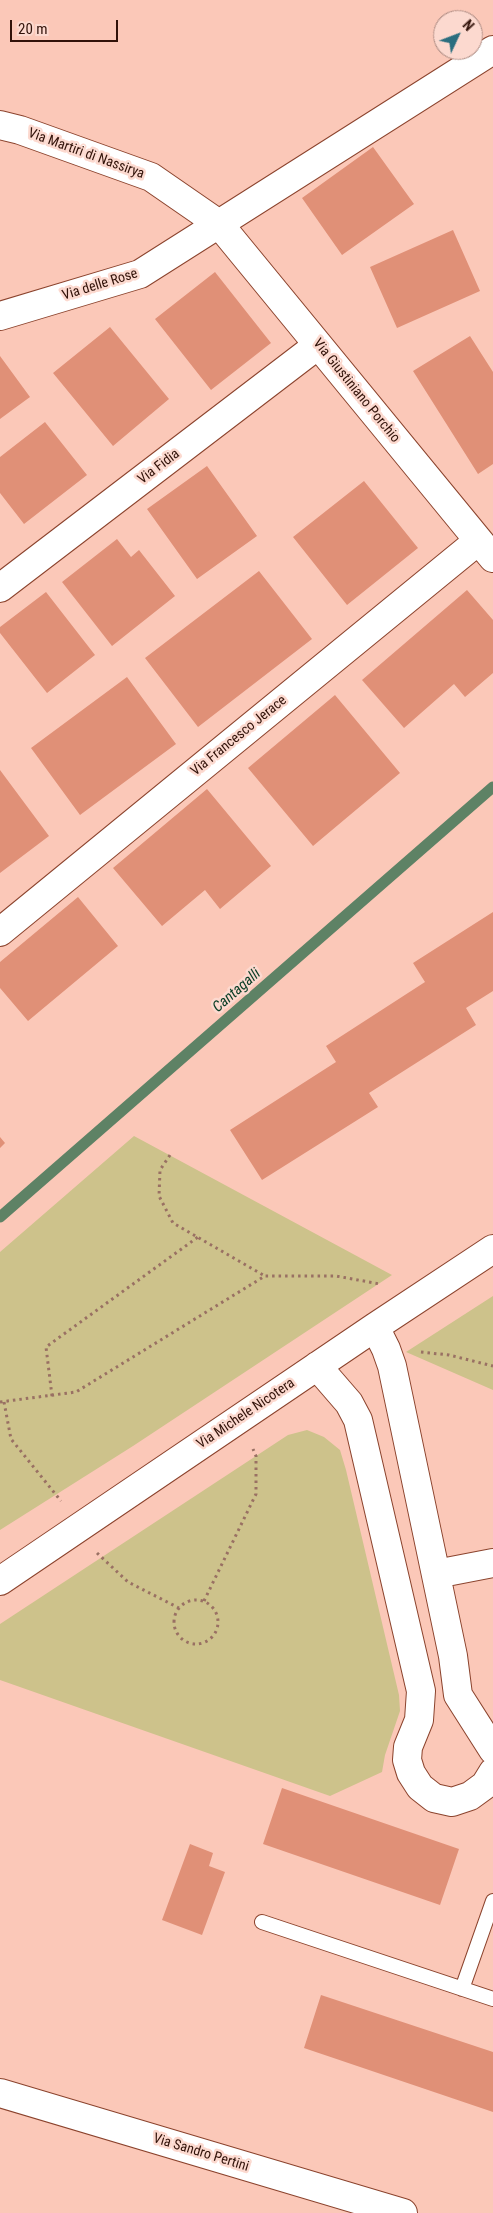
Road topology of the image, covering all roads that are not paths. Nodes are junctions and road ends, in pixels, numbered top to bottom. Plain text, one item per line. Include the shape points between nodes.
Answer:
1 (493, 50) edge
2 (0, 125) edge
3 (219, 224) junction
4 (0, 316) edge
5 (318, 345) junction
6 (486, 550) edge
7 (0, 588) edge
8 (0, 932) edge
9 (493, 1249) edge
10 (380, 1338) junction
11 (317, 1366) junction
12 (493, 1564) edge
13 (436, 1574) junction
14 (0, 1581) edge
15 (493, 1750) edge
16 (492, 1776) edge
17 (493, 1901) edge
18 (262, 1922) dead end
19 (462, 1989) junction
20 (493, 1999) edge
21 (0, 2093) edge
22 (403, 2213) edge

1 - 3 street, Via delle Rose
2 - 3 street, Via Martiri di Nassirya via 152,177
3 - 4 street, Via delle Rose via 140,274
3 - 5 street, Via Giustiniano Porchio
5 - 6 street, Via Giustiniano Porchio
5 - 7 street, Via Fidia
6 - 8 street, Via Francesco Jerace
9 - 10 street, Via Michele Nicotera via 412,1302
10 - 11 street, Via Michele Nicotera
10 - 13 street via 392,1366
11 - 14 street, Via Michele Nicotera
11 - 16 street via 349,1403 358,1420 421,1692 419,1720 408,1747 411,1773 420,1787 434,1798 452,1802 470,1796 486,1785
12 - 13 street
13 - 15 street via 458,1695
17 - 19 lane
18 - 19 lane
19 - 20 lane
21 - 22 street, Via Sandro Pertini

